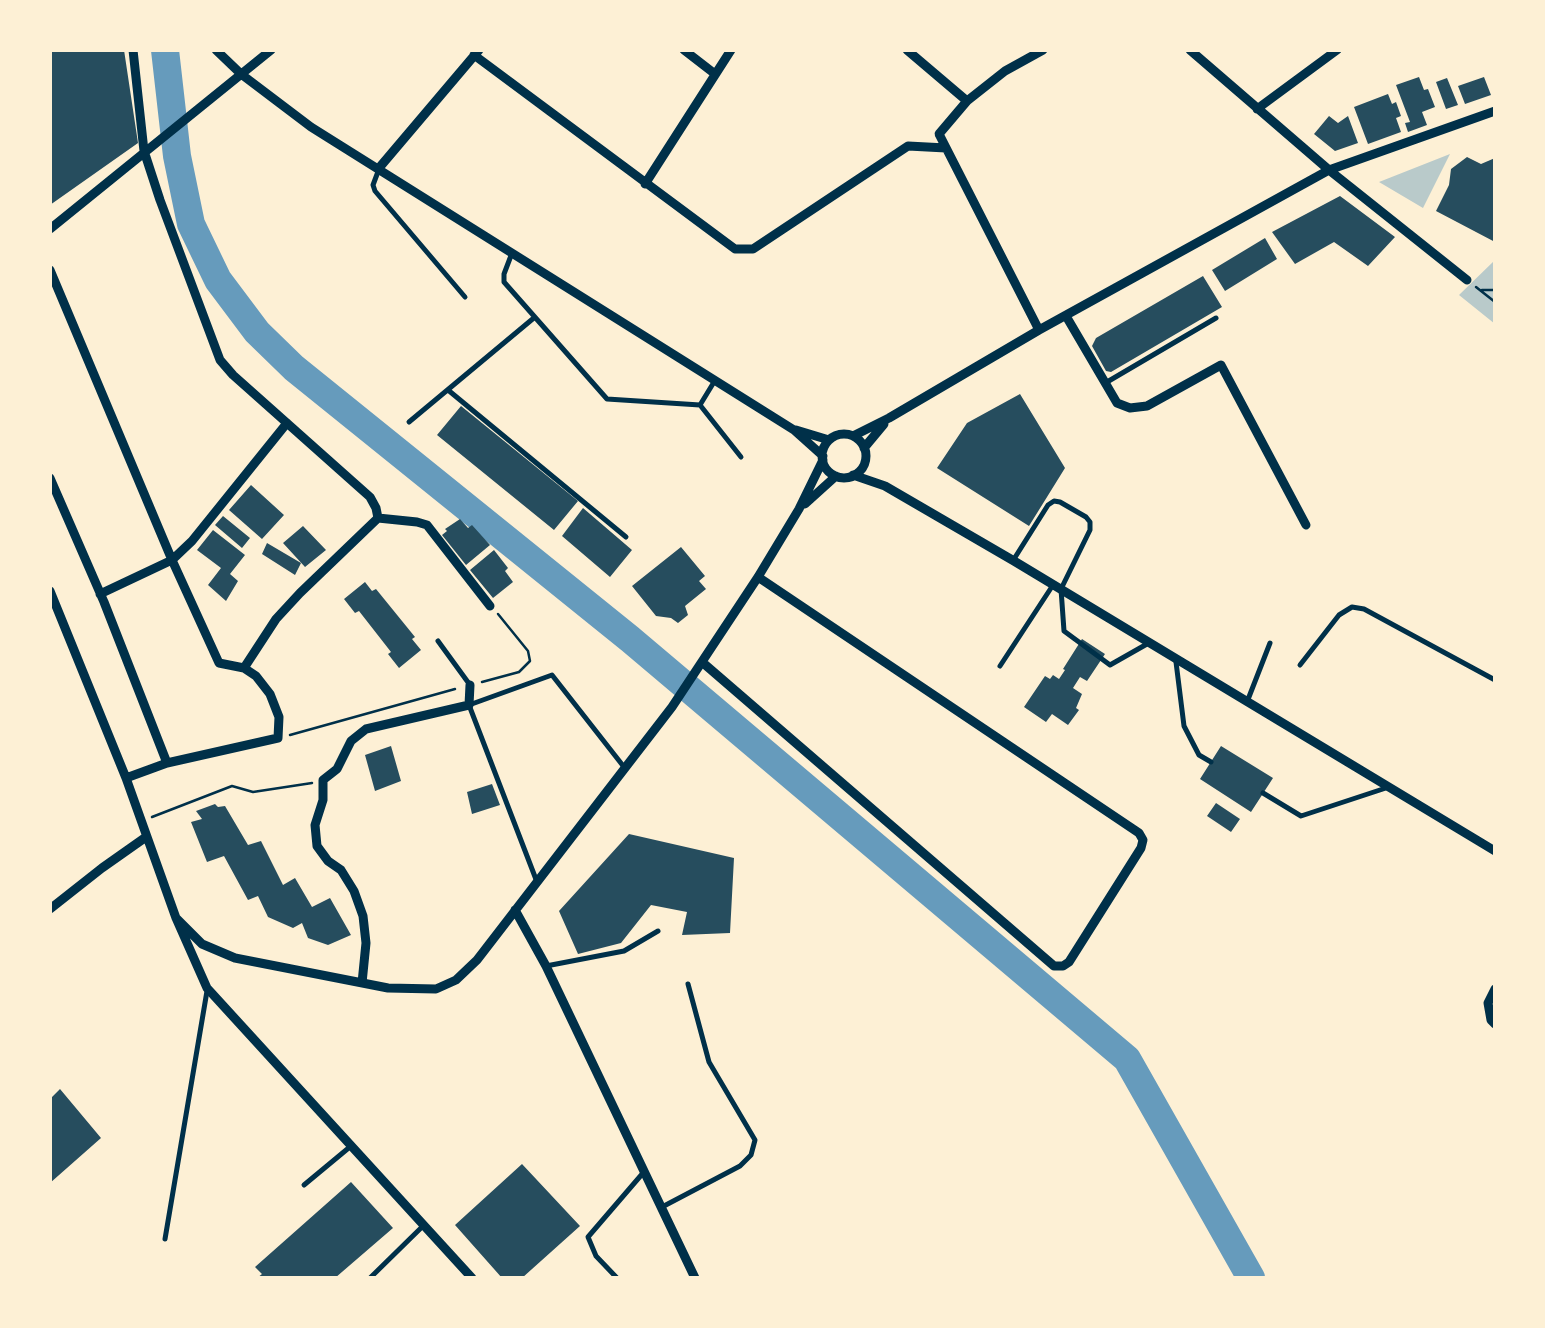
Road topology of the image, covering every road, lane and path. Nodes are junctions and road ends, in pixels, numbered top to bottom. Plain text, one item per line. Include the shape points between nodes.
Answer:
1 (133, 50) edge
2 (216, 50) edge
3 (271, 50) edge
4 (684, 50) edge
5 (731, 50) edge
6 (907, 50) edge
7 (1043, 50) edge
8 (1190, 50) edge
9 (1337, 50) edge
10 (477, 53) edge
11 (241, 74) junction
12 (715, 74) junction
13 (966, 101) junction
14 (1257, 109) junction
15 (1495, 112) edge
16 (946, 148) junction
17 (144, 152) junction
18 (379, 168) junction
19 (1329, 170) junction
20 (645, 184) junction
21 (50, 229) edge
22 (512, 253) junction
23 (50, 270) edge
24 (1467, 280) joint
25 (1480, 290) junction
26 (1495, 290) edge
27 (465, 297) dead end
28 (1495, 302) edge
29 (1066, 316) junction
30 (535, 317) junction
31 (1216, 318) dead end
32 (1039, 330) junction
33 (714, 381) junction
34 (1105, 383) junction
35 (448, 390) junction
36 (700, 406) junction
37 (889, 418) junction
38 (409, 422) dead end
39 (287, 423) junction
40 (794, 430) junction
41 (853, 436) junction
42 (829, 440) junction
43 (864, 448) junction
44 (742, 457) dead end
45 (823, 458) junction
46 (865, 463) junction
47 (836, 476) junction
48 (853, 476) junction
49 (50, 478) edge
50 (885, 486) junction
51 (799, 509) junction
52 (378, 518) junction
53 (1306, 525) dead end
54 (626, 537) dead end
55 (172, 560) junction
56 (1014, 561) junction
57 (758, 577) junction
58 (1057, 587) junction
59 (50, 591) edge
60 (100, 594) junction
61 (490, 606) joint
62 (438, 641) dead end
63 (1149, 642) junction
64 (1270, 643) dead end
65 (1176, 658) junction
66 (702, 662) junction
67 (1300, 665) dead end
68 (1000, 666) dead end
69 (244, 668) junction
70 (1495, 680) edge
71 (470, 685) junction
72 (1248, 702) junction
73 (468, 704) junction
74 (278, 738) junction
75 (167, 762) junction
76 (1211, 762) dead end
77 (624, 767) junction
78 (126, 778) junction
79 (323, 780) junction
80 (1388, 786) junction
81 (1263, 793) dead end
82 (140, 821) junction
83 (146, 837) junction
84 (1495, 851) edge
85 (537, 882) junction
86 (50, 909) edge
87 (515, 910) junction
88 (176, 918) junction
89 (658, 931) dead end
90 (546, 966) junction
91 (362, 982) junction
92 (688, 984) dead end
93 (207, 988) junction
94 (1495, 989) edge
95 (1495, 1024) edge
96 (351, 1146) junction
97 (645, 1170) junction
98 (304, 1185) dead end
99 (662, 1207) junction
100 (424, 1225) junction
101 (165, 1239) dead end
102 (370, 1278) edge
103 (472, 1278) edge
104 (617, 1278) edge
105 (695, 1278) edge

1 - 17 street
2 - 11 street
3 - 11 street
4 - 12 street
5 - 12 street
6 - 13 street
7 - 13 street
8 - 14 street
9 - 14 street
10 - 18 street
10 - 20 street
11 - 17 street
11 - 18 street
12 - 20 street
13 - 16 street via 938,134
14 - 19 street
15 - 19 street
16 - 20 street via 908,146 753,249 735,249
16 - 32 street
17 - 21 street
17 - 39 street via 220,360
18 - 22 street
18 - 27 lane via 375,191
19 - 24 street
19 - 29 street
22 - 30 lane via 504,282
22 - 33 street
23 - 55 street
24 - 25 path
25 - 26 path
25 - 28 path
29 - 32 street
29 - 34 street
30 - 35 lane
30 - 36 lane via 607,399
31 - 34 lane
32 - 37 street
33 - 36 lane
33 - 40 street
34 - 53 street via 1117,404 1146,406 1222,365
35 - 38 lane
35 - 54 lane
36 - 44 lane
37 - 41 street
37 - 43 street
39 - 52 street via 370,497
39 - 55 street
40 - 42 street
40 - 45 street
41 - 42 street
41 - 43 street
42 - 45 street
43 - 46 street
45 - 47 street
45 - 51 street
46 - 48 street
46 - 50 street
47 - 48 street
47 - 51 street
48 - 50 street
49 - 60 street
50 - 56 street
51 - 57 street
52 - 61 street via 427,526
52 - 69 street via 276,619
55 - 60 street
55 - 69 street via 220,663
56 - 58 street
56 - 58 lane via 1054,501 1086,517 1090,530
57 - 66 street
57 - 66 street via 1139,834 1142,848 1069,962 1054,966
58 - 63 street
58 - 63 lane via 1064,631 1110,664
58 - 68 lane
59 - 78 street
60 - 75 street
61 - 71 path via 530,662 520,672
62 - 71 lane
63 - 65 street
64 - 72 lane
65 - 72 street
65 - 76 lane via 1184,726
66 - 77 street
67 - 70 lane via 1352,607
69 - 74 street via 270,694
71 - 73 street
71 - 74 path
72 - 80 street
73 - 77 lane via 552,675
73 - 79 street via 366,729
73 - 85 lane
74 - 75 street
75 - 78 street
77 - 85 street
78 - 82 street
79 - 82 path via 252,792 232,786
79 - 91 street via 316,846 341,870 363,916
80 - 81 lane via 1301,816
80 - 84 street
82 - 83 street
83 - 86 street
83 - 88 street
85 - 87 street
87 - 90 street
87 - 91 street via 477,960 436,990
88 - 91 street via 202,944 235,958
88 - 93 street
89 - 90 lane via 624,951
90 - 97 street
92 - 99 lane via 709,1062 755,1140 740,1166
93 - 96 street
93 - 101 lane
94 - 95 street via 1488,1003
96 - 98 lane
96 - 100 street
97 - 99 street
97 - 104 lane via 588,1237
99 - 105 street
100 - 102 lane
100 - 103 street

